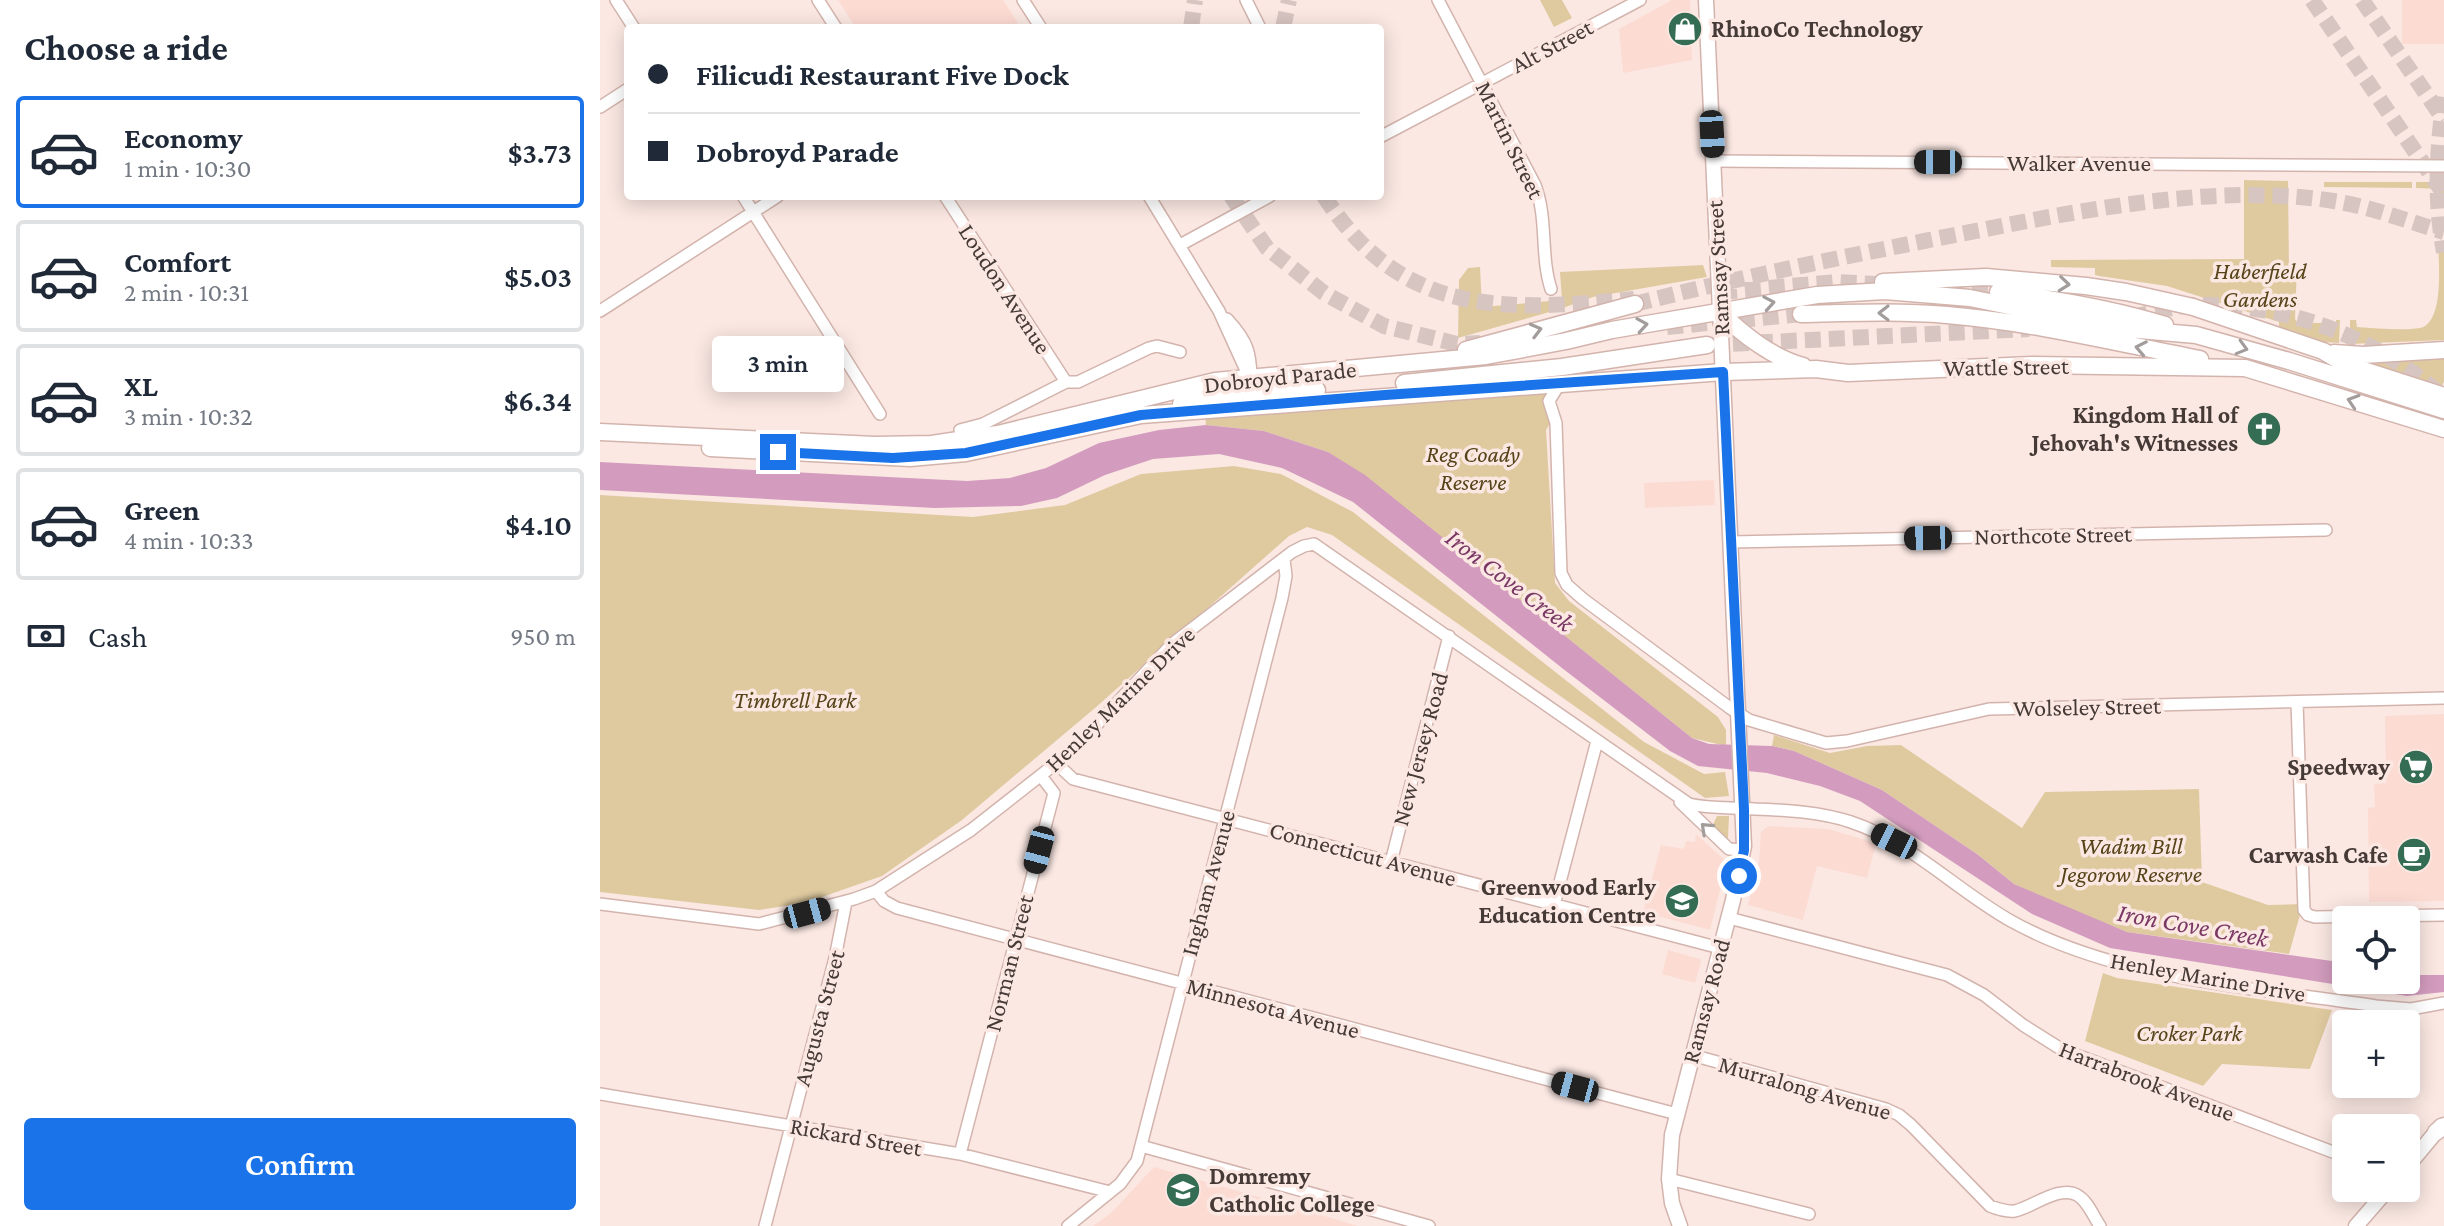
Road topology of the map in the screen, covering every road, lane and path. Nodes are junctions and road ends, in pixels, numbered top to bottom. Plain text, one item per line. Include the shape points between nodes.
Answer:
1 (616, 0) edge
2 (818, 0) edge
3 (1023, 0) edge
4 (1246, 0) edge
5 (1438, 0) edge
6 (1640, 0) edge
7 (1706, 0) edge
8 (631, 24) edge
9 (833, 24) edge
10 (1038, 24) edge
11 (1258, 24) edge
12 (1482, 84) junction
13 (624, 92) edge
14 (600, 107) edge
15 (1384, 135) edge
16 (1714, 161) junction
17 (2444, 166) edge
18 (746, 200) edge
19 (772, 200) edge
20 (948, 200) edge
21 (1152, 200) edge
22 (1263, 200) edge
23 (753, 212) junction
24 (1180, 245) junction
25 (1551, 289) dead end
26 (1998, 292) tunnel mouth
27 (1830, 293) junction
28 (1635, 304) tunnel mouth
29 (600, 311) edge
30 (1720, 312) junction
31 (1801, 314) tunnel mouth
32 (2196, 335) junction
33 (1707, 345) tunnel mouth
34 (2444, 350) edge
35 (2323, 351) junction
36 (1180, 352) dead end
37 (1486, 356) joint
38 (1406, 364) junction
39 (2245, 368) junction
40 (1816, 369) junction
41 (1723, 372) junction
42 (1249, 377) junction
43 (1066, 382) junction
44 (1560, 383) junction
45 (2444, 396) edge
46 (1253, 400) junction
47 (2444, 410) edge
48 (880, 414) dead end
49 (2444, 429) edge
50 (960, 430) dead end
51 (600, 432) edge
52 (600, 443) edge
53 (2326, 530) dead end
54 (1731, 542) junction
55 (1284, 559) junction
56 (1449, 636) junction
57 (2444, 698) edge
58 (2297, 702) junction
59 (1738, 713) junction
60 (1597, 741) junction
61 (1057, 764) junction
62 (1742, 775) joint
63 (1041, 776) junction
64 (1674, 796) junction
65 (1744, 809) junction
66 (1224, 819) junction
67 (1744, 850) junction
68 (1391, 862) junction
69 (876, 891) junction
70 (846, 902) junction
71 (600, 904) edge
72 (1554, 905) junction
73 (2444, 915) edge
74 (1729, 918) junction
75 (1015, 940) junction
76 (1720, 948) junction
77 (1181, 983) junction
78 (2444, 1003) edge
79 (1692, 1055) junction
80 (600, 1094) edge
81 (1677, 1114) junction
82 (791, 1126) junction
83 (2441, 1127) edge
84 (1141, 1146) junction
85 (2332, 1152) edge
86 (2420, 1152) edge
87 (960, 1154) junction
88 (1669, 1179) junction
89 (1110, 1192) junction
90 (2377, 1202) edge
91 (1809, 1214) dead end
92 (765, 1226) edge
93 (1068, 1226) edge
94 (1429, 1226) edge
95 (1680, 1226) edge
96 (2100, 1226) edge
97 (2356, 1226) edge

1 - 8 street
2 - 9 street
3 - 10 street
4 - 11 street
5 - 12 street, Martin Street
6 - 12 street, Alt Street
7 - 16 main road, Ramsay Street
12 - 15 street, Alt Street
12 - 25 street, Martin Street via 1542,202
13 - 14 street
16 - 17 street, Walker Avenue
16 - 30 main road, Ramsay Street
18 - 23 street
19 - 23 street
20 - 43 street, Loudon Avenue
21 - 24 street
22 - 24 street
23 - 29 street
23 - 48 street
24 - 42 street via 1219,311 1247,343 1252,359
26 - 32 highway via 2121,312
30 -> 27 highway, Wattle Street
27 - 32 highway, Wattle Street via 1932,293 2117,328
27 -> 35 highway, Wattle Street via 1866,283 1986,277 2086,286 2193,307
38 -> 28 highway
37 -> 30 highway, Wattle Street
30 - 40 highway via 1777,355
30 - 41 main road, Ramsay Street
39 -> 31 highway via 1948,315
32 -> 47 highway, Wattle Street
33 - 46 highway via 1473,378
34 - 35 highway via 2363,355
35 - 45 highway, Wattle Street via 2345,364
36 - 43 street, Dobroyd Parade via 1149,348 1078,382
37 - 38 highway, Dobroyd Parade
38 - 42 highway, Dobroyd Parade
39 - 40 highway, Wattle Street via 2016,366 1848,373
49 -> 39 highway, Wattle Street
40 - 41 highway, Wattle Street
41 - 44 highway, Wattle Street
41 - 54 main road, Ramsay Street
42 - 46 street
42 - 51 highway, Dobroyd Parade via 982,438 932,444
43 - 50 street, Dobroyd Parade via 983,424
44 - 46 highway, Dobroyd Parade
44 - 59 street via 1549,401 1556,429 1564,580
46 - 52 highway, Dobroyd Parade via 1141,415 966,453 910,458
53 - 54 street, Northcote Street
54 - 59 main road, Ramsay Street
55 - 56 street, Henley Marine Drive via 1314,544
55 - 61 street, Henley Marine Drive via 1172,644
55 - 66 street, Ingham Avenue via 1282,598
56 - 60 street, Henley Marine Drive
56 - 68 street, New Jersey Road
57 - 58 street, Wolseley Street
58 - 59 street, Wolseley Street via 1989,709 1832,744
58 - 73 street via 2302,907 2308,915
59 - 62 main road, Ramsay Street
60 - 64 street, Henley Marine Drive
60 - 72 street
61 - 63 street, Henley Marine Drive
61 - 66 street, Connecticut Avenue via 1073,779
62 - 65 main road, Ramsay Road
63 - 69 street, Henley Marine Drive via 971,830
63 - 75 street, Norman Street via 1054,793
64 - 65 street, Henley Marine Drive via 1698,806
67 -> 64 street, Henley Marine Drive via 1729,849
65 - 67 main road, Ramsay Road
65 - 78 street, Henley Marine Drive via 1817,814 1869,829 2011,921 2125,966 2376,1006 2411,1009
66 - 68 street, Connecticut Avenue
66 - 77 street, Ingham Avenue
67 - 74 main road, Ramsay Road
68 - 72 street, Connecticut Avenue
69 - 70 street, Henley Marine Drive
69 - 75 street, Minnesota Avenue via 897,908
70 - 71 street, Henley Marine Drive via 759,924
70 - 82 street, Augusta Street
72 - 76 street, Connecticut Avenue
74 - 76 main road, Ramsay Road
74 - 85 street, Harrabrook Avenue via 1947,975 2061,1049
75 - 77 street, Minnesota Avenue
75 - 87 street, Norman Street
76 - 79 main road, Ramsay Road
77 - 81 street, Minnesota Avenue
77 - 84 street, Ingham Avenue
79 - 81 main road, Ramsay Road
79 - 96 street, Murralong Avenue via 1886,1109 1911,1125 1990,1206 2015,1211 2070,1193 2085,1201
80 - 82 street, Rickard Street
81 - 88 main road, Ramsay Road
82 - 87 street, Rickard Street
82 - 92 street, Augusta Street
83 - 86 main road
84 - 89 street, Ingham Avenue via 1133,1170
84 - 94 street
87 - 89 street, Rickard Street
88 - 91 street
88 - 95 main road, Ramsay Road
89 - 93 street, Ingham Avenue
90 - 97 main road

